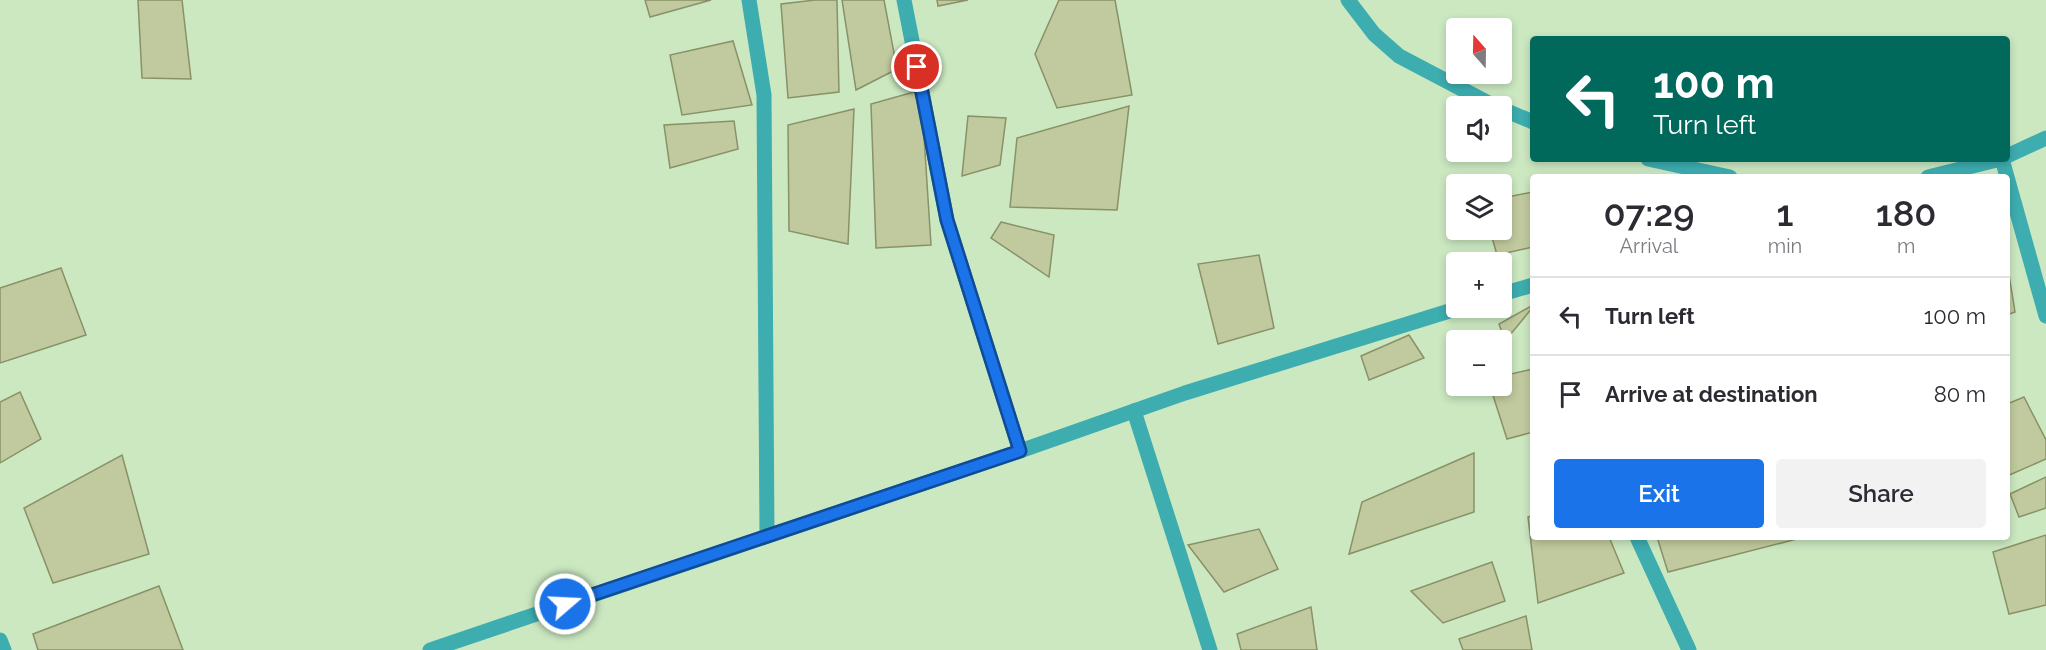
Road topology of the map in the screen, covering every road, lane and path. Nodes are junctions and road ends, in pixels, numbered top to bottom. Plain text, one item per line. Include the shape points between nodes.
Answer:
1 (748, 0) edge
2 (904, 0) edge
3 (1348, 0) edge
4 (1475, 96) edge
5 (1512, 114) edge
6 (1530, 121) edge
7 (2046, 138) edge
8 (2010, 155) edge
9 (1662, 162) edge
10 (1990, 162) edge
11 (1716, 174) edge
12 (1940, 174) edge
13 (2010, 188) edge
14 (1530, 286) edge
15 (1512, 291) edge
16 (1446, 312) edge
17 (2046, 316) edge
18 (1134, 411) junction
19 (1020, 451) junction
20 (767, 535) junction
21 (1638, 540) edge
22 (0, 640) edge
23 (4, 650) edge
24 (430, 650) edge
25 (1210, 650) edge
26 (1689, 650) edge

1 - 20 street via 764,95
2 - 19 street via 947,220
3 - 4 street via 1374,34 1399,56
5 - 6 street
7 - 8 street
9 - 11 street
10 - 12 street
13 - 17 street
14 - 15 street
16 - 18 street
18 - 19 street
18 - 25 street
19 - 20 street
20 - 24 street
21 - 26 street
22 - 23 street

